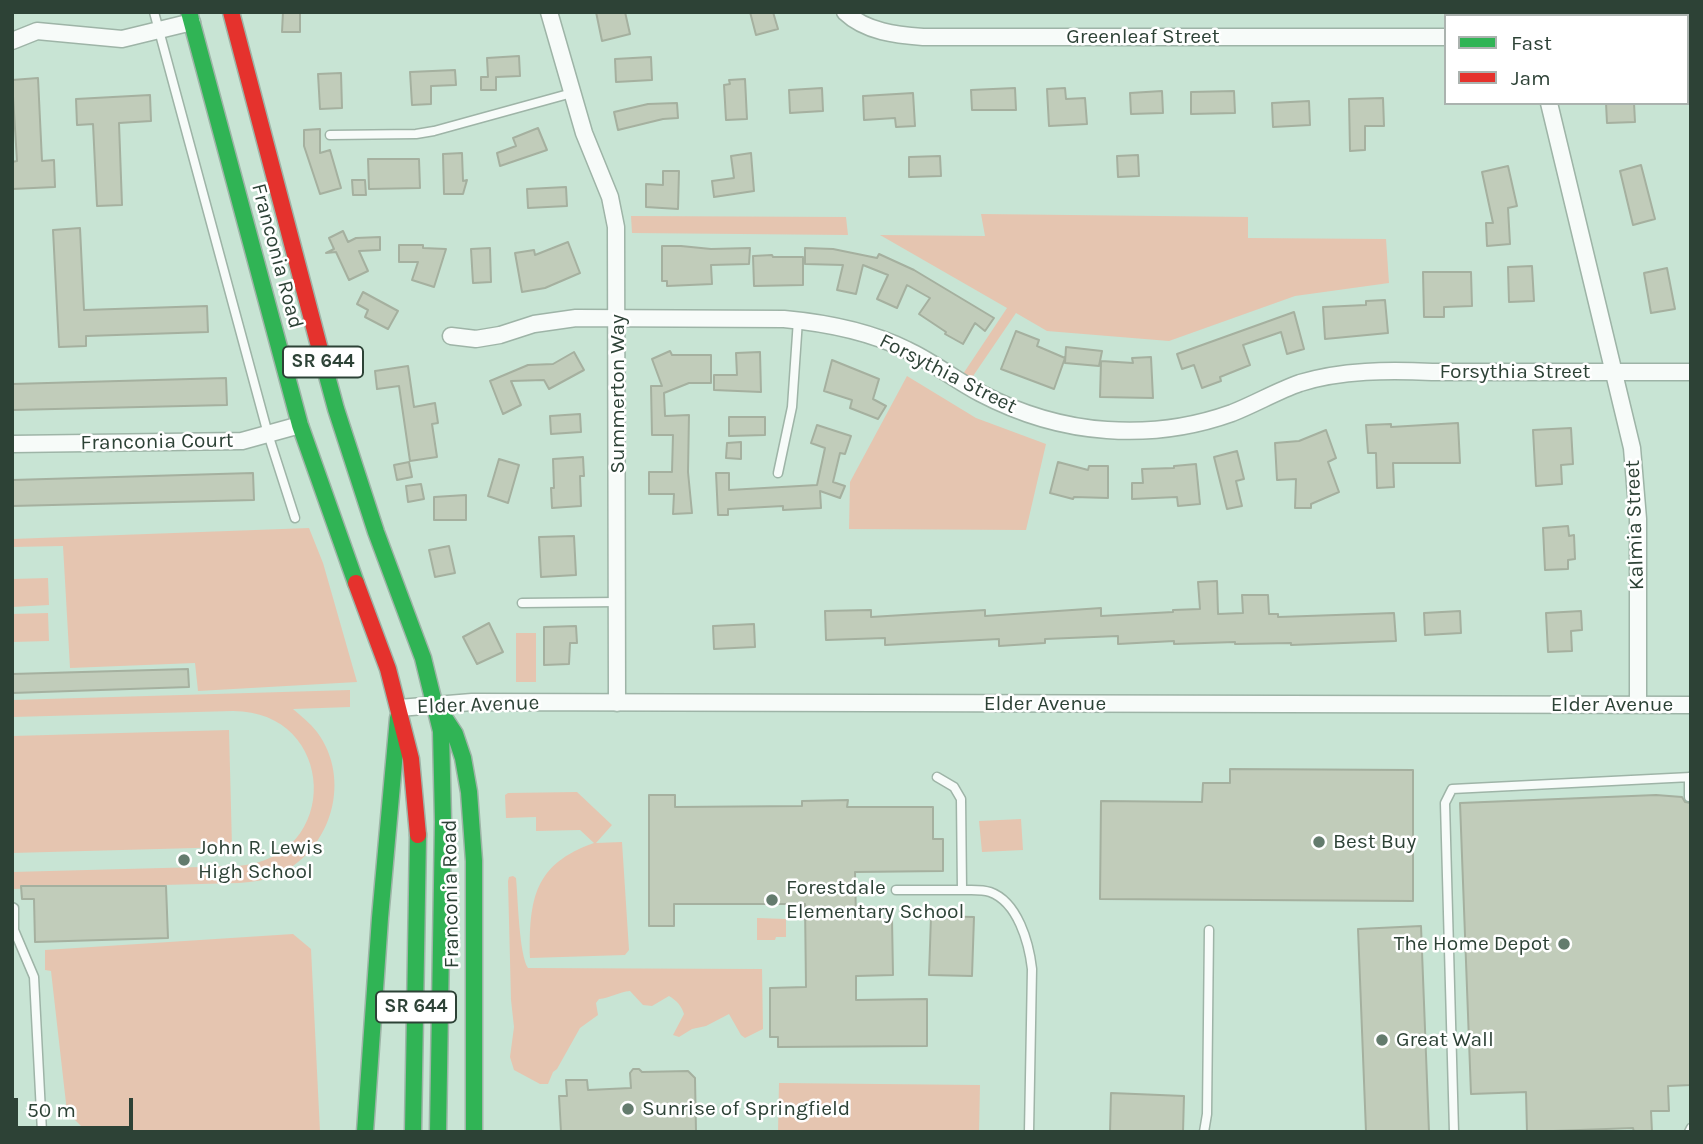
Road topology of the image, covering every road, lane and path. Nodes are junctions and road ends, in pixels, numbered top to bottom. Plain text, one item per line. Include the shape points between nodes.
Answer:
1 (154, 12) edge
2 (231, 12) edge
3 (549, 12) edge
4 (845, 12) edge
5 (191, 17) edge
6 (159, 31) junction
7 (1444, 37) edge
8 (12, 41) edge
9 (572, 93) junction
10 (1549, 105) edge
11 (330, 135) dead end
12 (618, 318) junction
13 (798, 320) junction
14 (451, 336) dead end
15 (1615, 372) junction
16 (1691, 372) edge
17 (300, 425) junction
18 (268, 434) junction
19 (12, 444) edge
20 (778, 473) dead end
21 (295, 518) dead end
22 (617, 602) junction
23 (522, 603) dead end
24 (617, 703) junction
25 (436, 705) junction
26 (1638, 705) junction
27 (1691, 705) edge
28 (399, 708) junction
29 (937, 777) dead end
30 (1690, 777) edge
31 (1689, 797) dead end
32 (896, 890) dead end
33 (962, 890) junction
34 (12, 907) edge
35 (1209, 930) dead end
36 (1207, 1114) junction
37 (42, 1132) edge
38 (365, 1132) edge
39 (414, 1132) edge
40 (438, 1132) edge
41 (474, 1132) edge
42 (1029, 1132) edge
43 (1204, 1132) edge
44 (1211, 1132) edge
45 (1454, 1132) edge

1 - 6 lane
2 - 25 main road, Franconia Road / SR 644 via 336,409
3 - 9 street, Summerton Way
4 - 7 street, Greenleaf Street via 886,33 923,37
5 - 6 street
5 - 17 main road, Franconia Road / SR 644
6 - 8 street via 112,39 37,31
6 - 18 lane
9 - 11 lane via 434,131
9 - 12 street, Summerton Way via 612,205
10 - 15 street, Kalmia Street
12 - 13 street, Forsythia Street
12 - 14 street, Forsythia Street via 557,320 476,339
12 - 22 street, Summerton Way
13 - 15 street, Forsythia Street via 872,335 906,349 978,393 1039,418 1110,430 1153,430 1201,422 1301,383 1357,372
13 - 20 lane via 792,407
15 - 16 street, Forsythia Street
15 - 26 street, Kalmia Street via 1637,488
17 - 18 street, Franconia Court
17 - 28 main road, Franconia Road / SR 644
18 - 19 street, Franconia Court via 242,441
18 - 21 lane
22 - 23 lane
22 - 24 street, Summerton Way
24 - 25 street, Elder Avenue
24 - 26 street, Elder Avenue
25 - 28 street, Elder Avenue
25 - 40 main road, Franconia Road / SR 644 via 443,809
25 - 41 main road, Franconia Road via 456,734 469,792 474,861
26 - 27 street, Elder Avenue
28 - 38 main road, Franconia Road
28 - 39 main road, Franconia Road / SR 644 via 411,760 418,835
29 - 33 lane via 954,786 961,799
30 - 31 lane
30 - 45 lane via 1452,789 1445,803
32 - 33 lane
33 - 42 lane via 991,892 1000,898 1015,915 1030,951
34 - 37 lane via 15,930 34,977
35 - 36 lane
36 - 43 lane
36 - 44 lane

